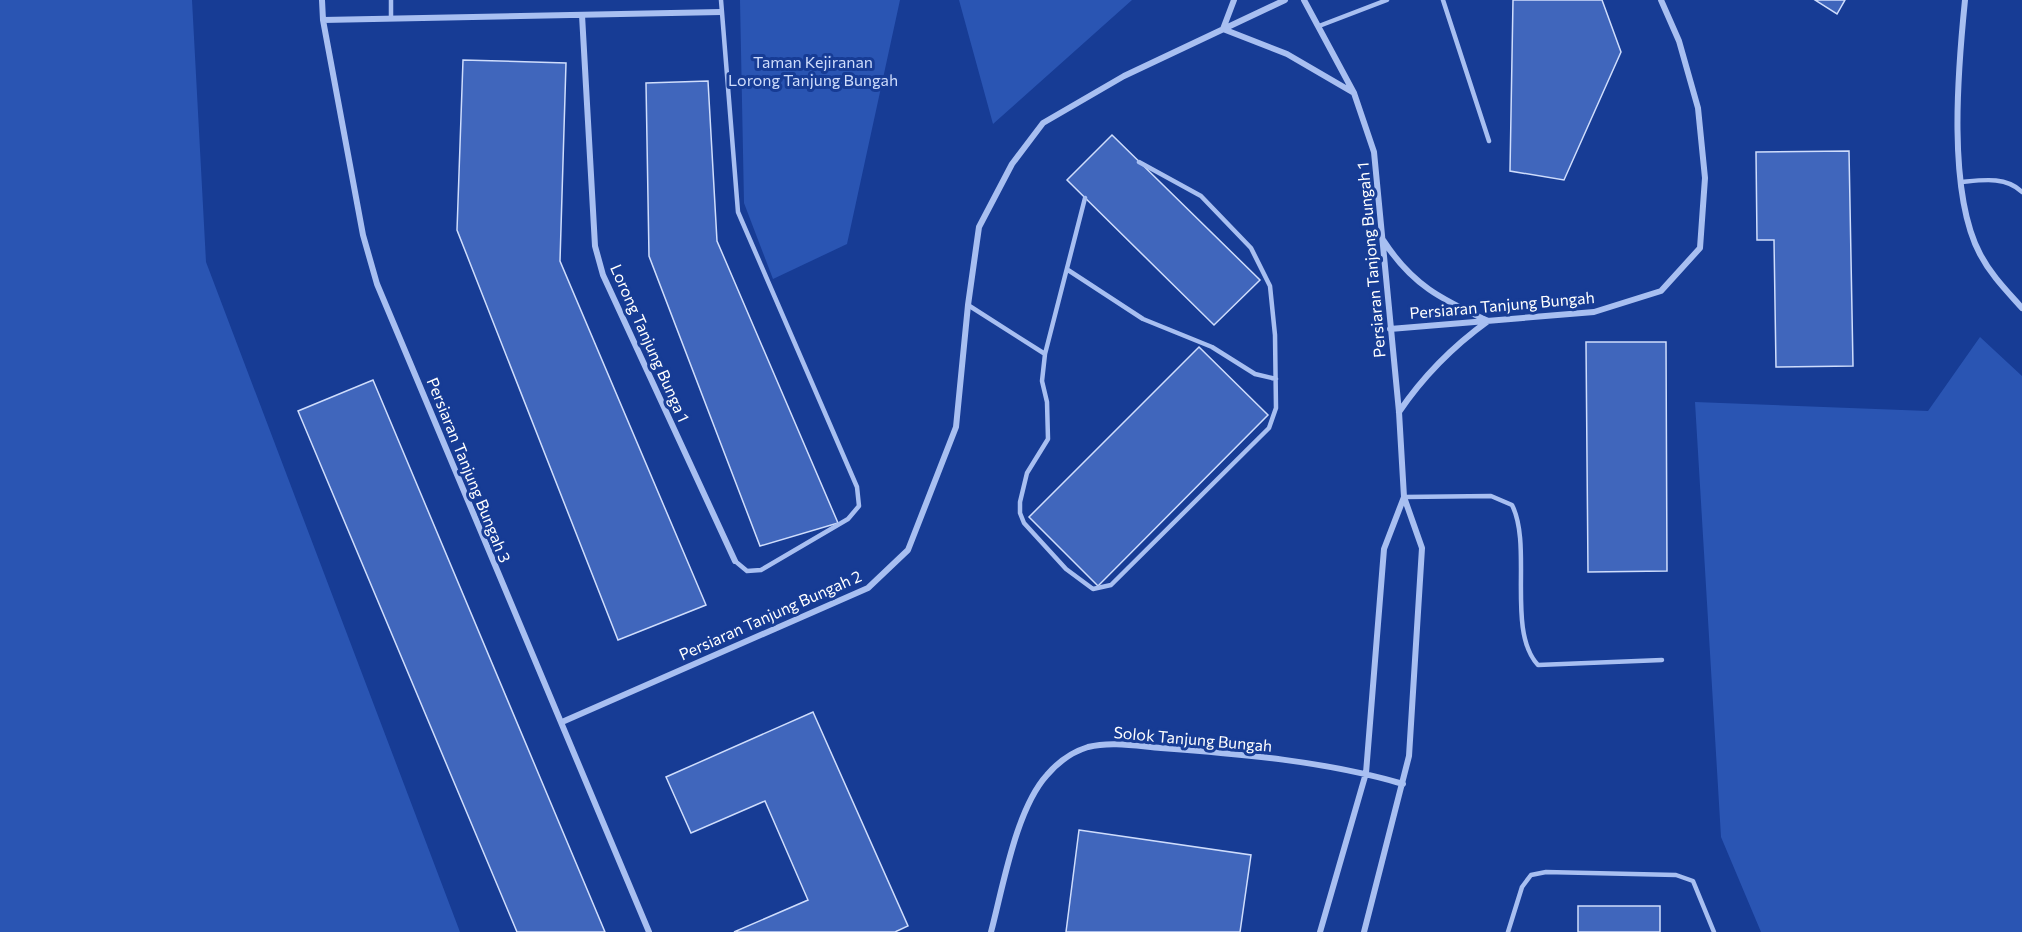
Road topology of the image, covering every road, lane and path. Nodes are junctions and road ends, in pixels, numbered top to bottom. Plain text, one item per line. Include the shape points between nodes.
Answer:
1 (322, 0) edge
2 (391, 0) edge
3 (721, 0) edge
4 (1234, 0) edge
5 (1285, 0) edge
6 (1304, 0) edge
7 (1387, 0) edge
8 (1443, 0) edge
9 (1661, 0) edge
10 (1965, 0) edge
11 (721, 12) junction
12 (582, 15) junction
13 (391, 18) junction
14 (322, 20) junction
15 (1318, 26) junction
16 (1223, 29) junction
17 (1354, 93) junction
18 (1489, 141) dead end
19 (1139, 162) dead end
20 (1962, 182) junction
21 (2022, 192) edge
22 (1085, 198) dead end
23 (1382, 238) junction
24 (1068, 270) junction
25 (2011, 296) junction
26 (2022, 302) edge
27 (968, 305) junction
28 (2022, 308) edge
29 (1488, 321) junction
30 (1390, 329) junction
31 (1045, 354) junction
32 (1276, 379) junction
33 (1399, 412) junction
34 (1404, 497) junction
35 (735, 561) joint
36 (1662, 660) dead end
37 (562, 722) junction
38 (1366, 773) junction
39 (1403, 784) junction
40 (649, 932) edge
41 (991, 932) edge
42 (1320, 932) edge
43 (1364, 932) edge
44 (1508, 932) edge
45 (1714, 932) edge

1 - 14 street, Persiaran Tanjung Bungah 3
2 - 13 lane
3 - 11 lane
4 - 16 street
5 - 16 street, Persiaran Tanjung Bungah 2
6 - 15 street, Persiaran Tanjong Bungah 1
7 - 15 lane
8 - 18 lane
9 - 29 street, Persiaran Tanjung Bungah via 1679,41 1698,108 1705,178 1700,248 1661,291 1594,312
10 - 20 street via 1958,82
11 - 12 street
11 - 35 lane via 738,212 857,487 859,506 848,519 761,570 747,571
12 - 13 street
12 - 35 street, Lorong Tanjung Bunga 1 via 595,246 603,275
13 - 14 street
14 - 37 street, Persiaran Tanjung Bungah 3 via 363,235 377,284
15 - 17 street, Persiaran Tanjong Bungah 1
16 - 17 street via 1287,54
16 - 27 street, Persiaran Tanjung Bungah 2 via 1124,76 1043,123 1012,164 979,227
17 - 23 street, Persiaran Tanjong Bungah 1 via 1374,152
19 - 32 lane via 1201,196 1251,248 1270,286
20 - 21 lane via 1993,180 2015,185
20 - 25 street via 1966,216 1979,252
22 - 24 lane
23 - 29 street via 1415,280 1443,300
23 - 30 street, Persiaran Tanjong Bungah 1
24 - 31 lane
24 - 32 lane via 1143,319 1212,347 1255,374
25 - 26 street
25 - 28 street
27 - 31 lane
27 - 37 street, Persiaran Tanjung Bungah 2 via 956,427 908,550 868,588
29 - 30 street, Persiaran Tanjung Bungah
29 - 33 street via 1456,345 1416,387
30 - 33 street, Persiaran Tanjong Bungah 1
31 - 32 lane via 1042,381 1048,439 1028,473 1020,513 1024,523 1066,569 1093,589 1111,585 1269,428 1276,408
33 - 34 street, Persiaran Tanjong Bungah 1
34 - 36 lane via 1491,496 1512,505 1517,514 1525,645 1538,665
34 - 38 street, Persiaran Tanjong Bungah 1 via 1384,549
34 - 39 street, Persiaran Tanjong Bungah 1 via 1422,548 1409,756
37 - 40 street, Persiaran Tanjung Bungah 3
38 - 39 street, Solok Tanjung Bungah
38 - 41 street, Solok Tanjung Bungah via 1110,744 1069,755 1046,776 1026,809
38 - 42 street, Persiaran Tanjong Bungah 1
39 - 43 street, Persiaran Tanjong Bungah 1
44 - 45 lane via 1522,887 1531,875 1546,872 1676,875 1693,881

